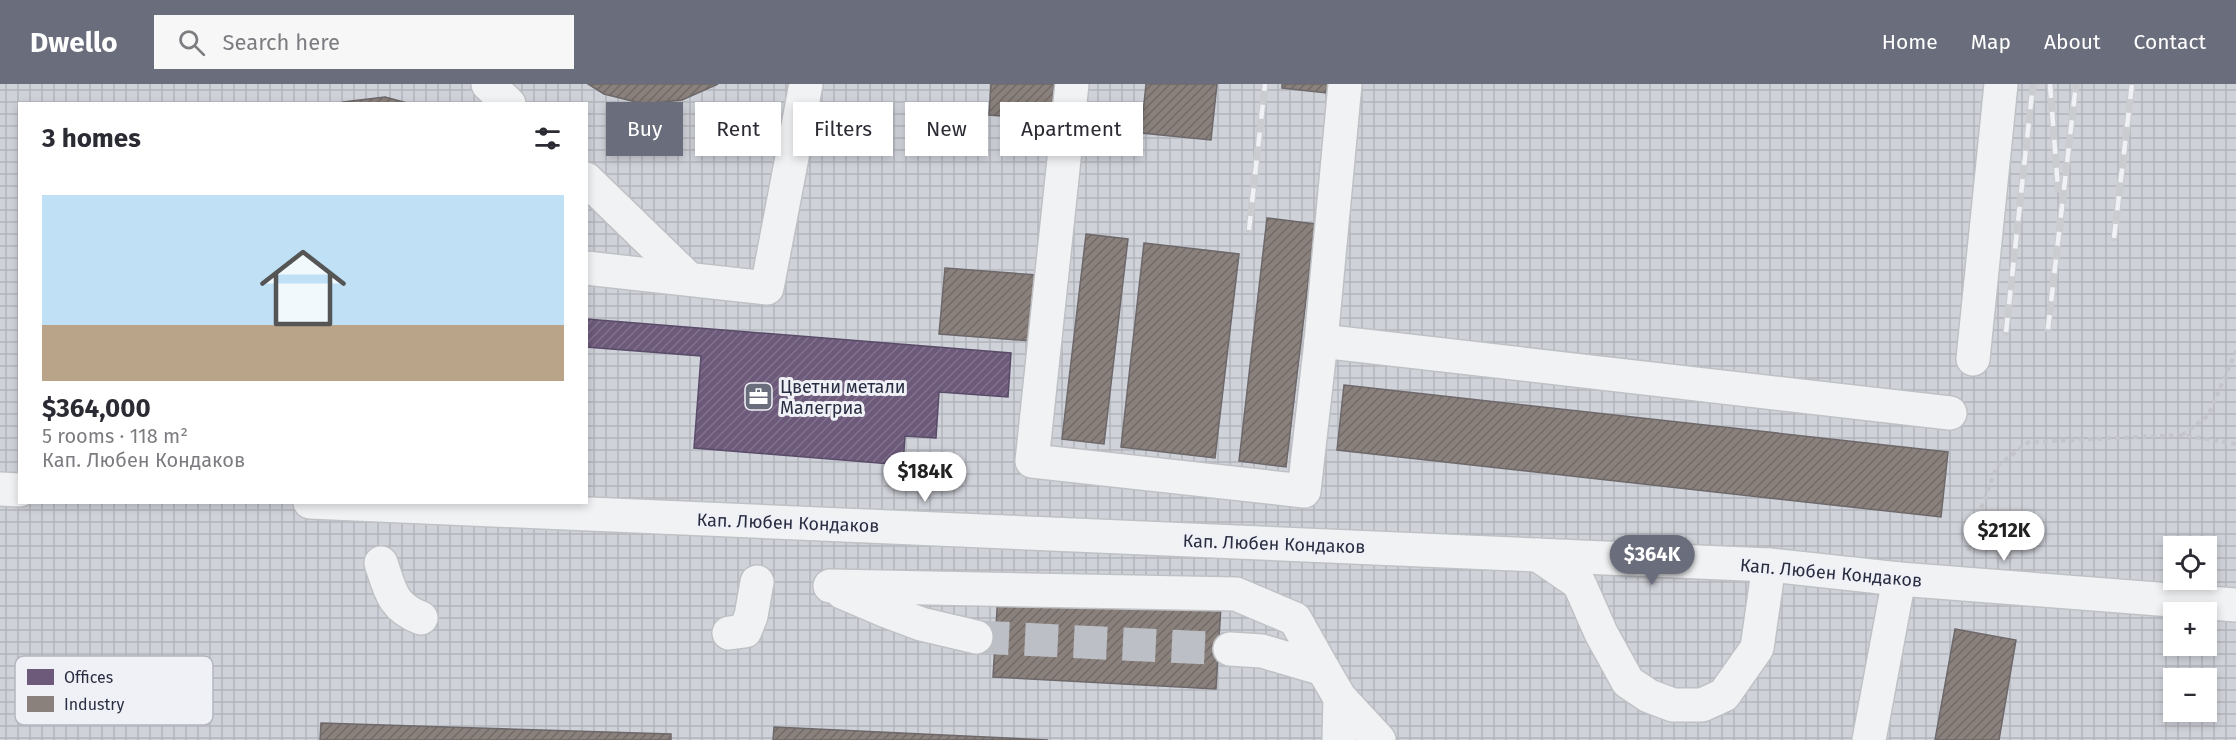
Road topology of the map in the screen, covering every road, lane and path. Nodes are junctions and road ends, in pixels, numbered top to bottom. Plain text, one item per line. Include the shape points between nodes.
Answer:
1 (488, 84) edge
2 (806, 84) edge
3 (1072, 84) edge
4 (1345, 84) edge
5 (2001, 84) edge
6 (507, 102) edge
7 (588, 180) edge
8 (588, 268) edge
9 (689, 279) junction
10 (1322, 341) junction
11 (2236, 351) edge
12 (1973, 359) dead end
13 (1950, 413) dead end
14 (2182, 435) junction
15 (2236, 444) edge
16 (0, 489) edge
17 (18, 490) edge
18 (356, 504) edge
19 (1538, 555) junction
20 (381, 563) dead end
21 (1768, 565) junction
22 (1899, 579) junction
23 (757, 582) dead end
24 (1963, 584) junction
25 (2236, 605) edge
26 (421, 618) dead end
27 (729, 633) dead end
28 (976, 637) tunnel mouth
29 (1230, 649) tunnel mouth
30 (1323, 669) junction
31 (1340, 698) junction
32 (1339, 740) edge
33 (1379, 740) edge
34 (1869, 740) edge

1 - 6 street
2 - 9 street via 767,288
3 - 10 street via 1032,461 1304,491
4 - 10 street
5 - 12 street
7 - 9 street
8 - 9 street
10 - 13 street
11 - 14 path via 2208,416
14 - 15 path
14 - 24 path via 2029,442 1997,466 1973,528
16 - 17 street
18 - 19 street, Кап. Любен Кондаков
19 - 21 street, Кап. Любен Кондаков
19 - 21 street via 1579,583 1628,682 1673,705 1702,705 1724,695 1757,648
20 - 26 street via 393,598 408,613
21 - 22 street, Кап. Любен Кондаков
22 - 24 street, Кап. Любен Кондаков
22 - 34 street
23 - 27 street via 745,631
24 - 25 street, Кап. Любен Кондаков
28 - 30 street via 921,624 830,586 1236,594 1295,619
29 - 30 street via 1262,651
30 - 31 street
31 - 32 street
31 - 33 street

